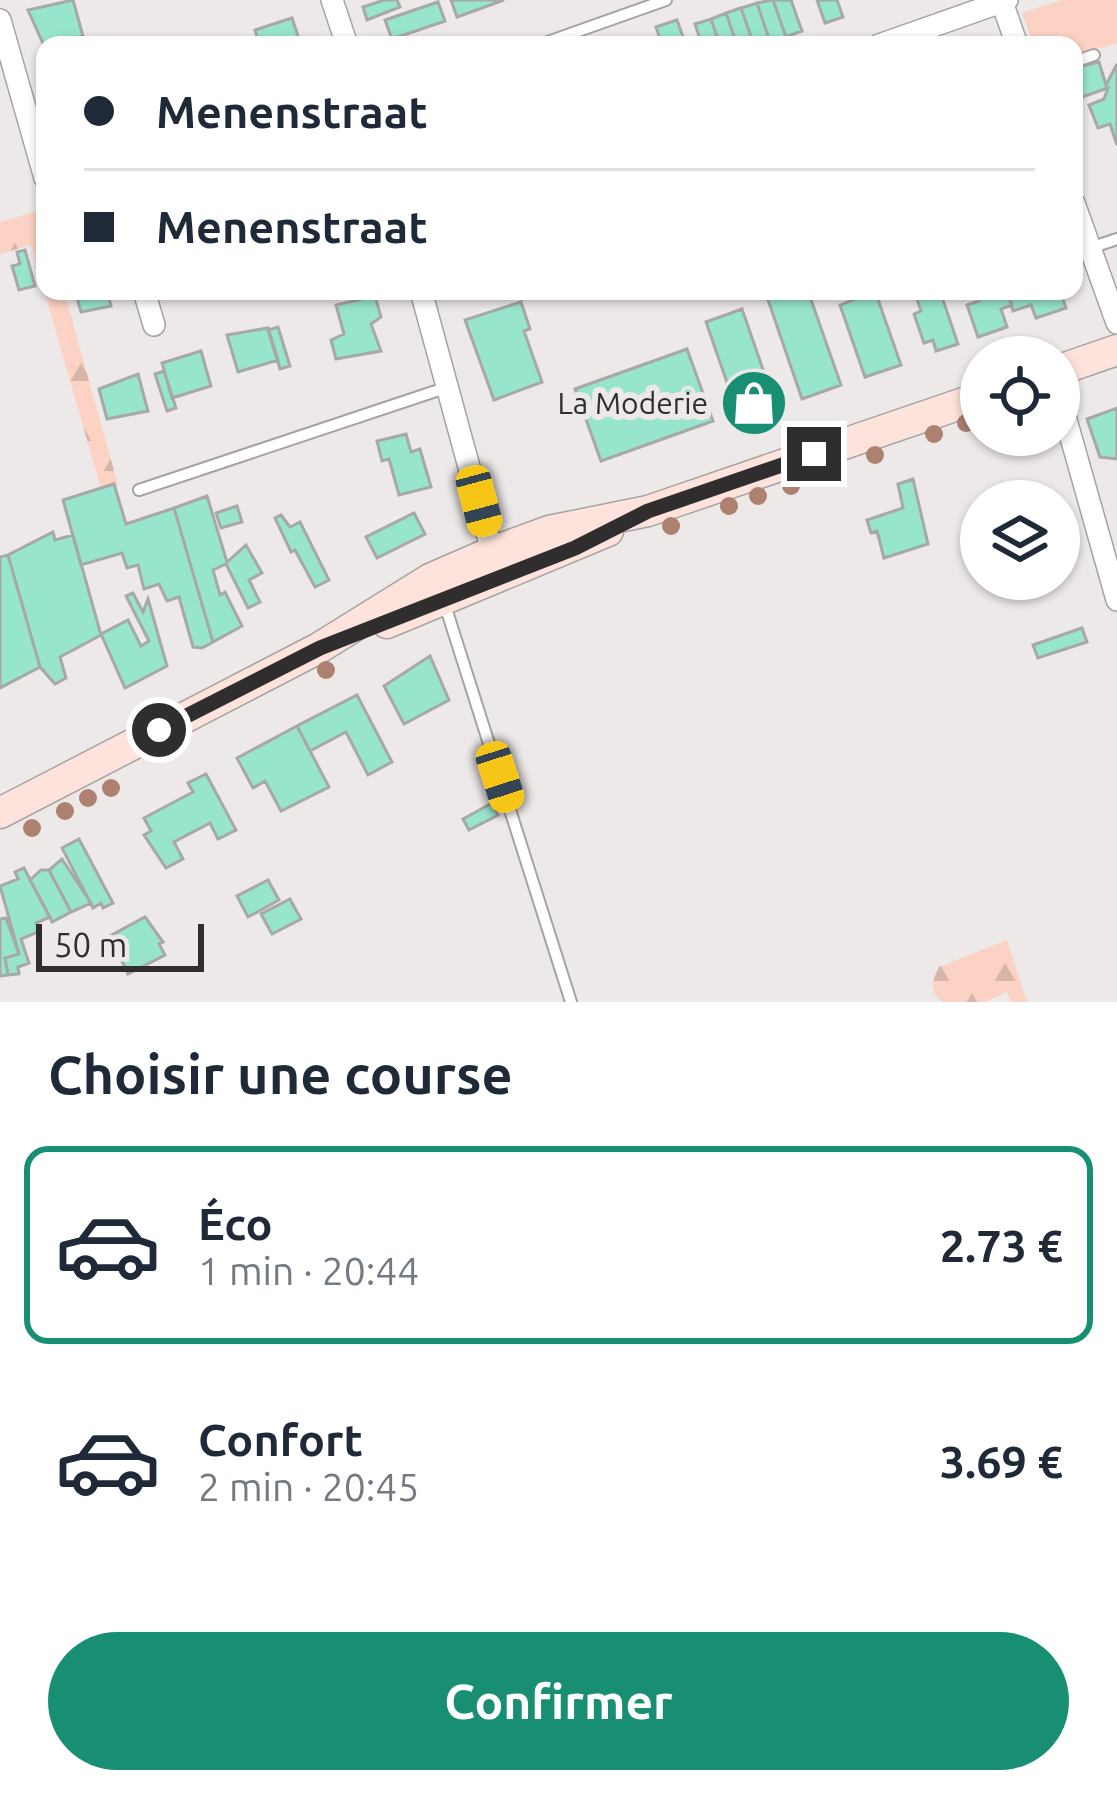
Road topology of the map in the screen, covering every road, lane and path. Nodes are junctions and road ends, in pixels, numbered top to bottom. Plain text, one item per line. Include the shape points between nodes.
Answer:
1 (332, 0) edge
2 (666, 0) edge
3 (1005, 1) edge
4 (0, 20) edge
5 (343, 36) edge
6 (564, 36) edge
7 (905, 36) edge
8 (1015, 36) edge
9 (1094, 55) dead end
10 (1083, 59) edge
11 (36, 146) edge
12 (1083, 228) edge
13 (1117, 239) edge
14 (1090, 248) junction
15 (1113, 298) edge
16 (147, 300) edge
17 (424, 300) edge
18 (1117, 323) edge
19 (154, 325) dead end
20 (1117, 350) edge
21 (1080, 363) edge
22 (448, 387) junction
23 (960, 404) edge
24 (1076, 456) edge
25 (139, 490) dead end
26 (496, 565) junction
27 (1117, 600) edge
28 (444, 601) junction
29 (320, 648) junction
30 (0, 813) edge
31 (571, 1002) edge

1 - 5 street
2 - 6 lane
3 - 7 street
3 - 8 street
4 - 11 street
9 - 10 lane
12 - 14 street
13 - 14 lane
14 - 15 street
15 - 18 street
16 - 19 street
17 - 22 street
20 - 21 main road
22 - 25 lane
22 - 26 street
23 - 26 main road via 648,511 549,531
24 - 27 street
26 - 28 main road
26 - 29 main road via 430,579
28 - 29 main road
28 - 31 lane
29 - 30 main road

